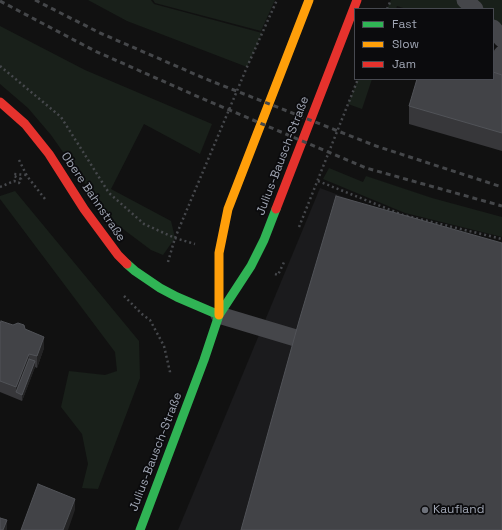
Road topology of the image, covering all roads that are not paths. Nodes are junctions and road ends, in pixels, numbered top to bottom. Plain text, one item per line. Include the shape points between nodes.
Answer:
1 (309, 0) edge
2 (357, 0) edge
3 (465, 0) edge
4 (474, 8) edge
5 (494, 29) edge
6 (502, 39) edge
7 (502, 54) edge
8 (499, 77) edge
9 (0, 102) edge
10 (219, 315) junction
11 (299, 339) edge
12 (140, 530) edge

1 - 10 main road, Julius-Bausch-Straße via 228,209 219,253
2 - 10 main road, Julius-Bausch-Straße via 264,240 251,266
3 - 4 lane
5 - 6 lane
7 - 8 lane
9 - 10 main road, Obere Bahnstraße via 25,124 49,154 84,209 118,255 160,288
10 - 11 lane
10 - 12 main road, Julius-Bausch-Straße

